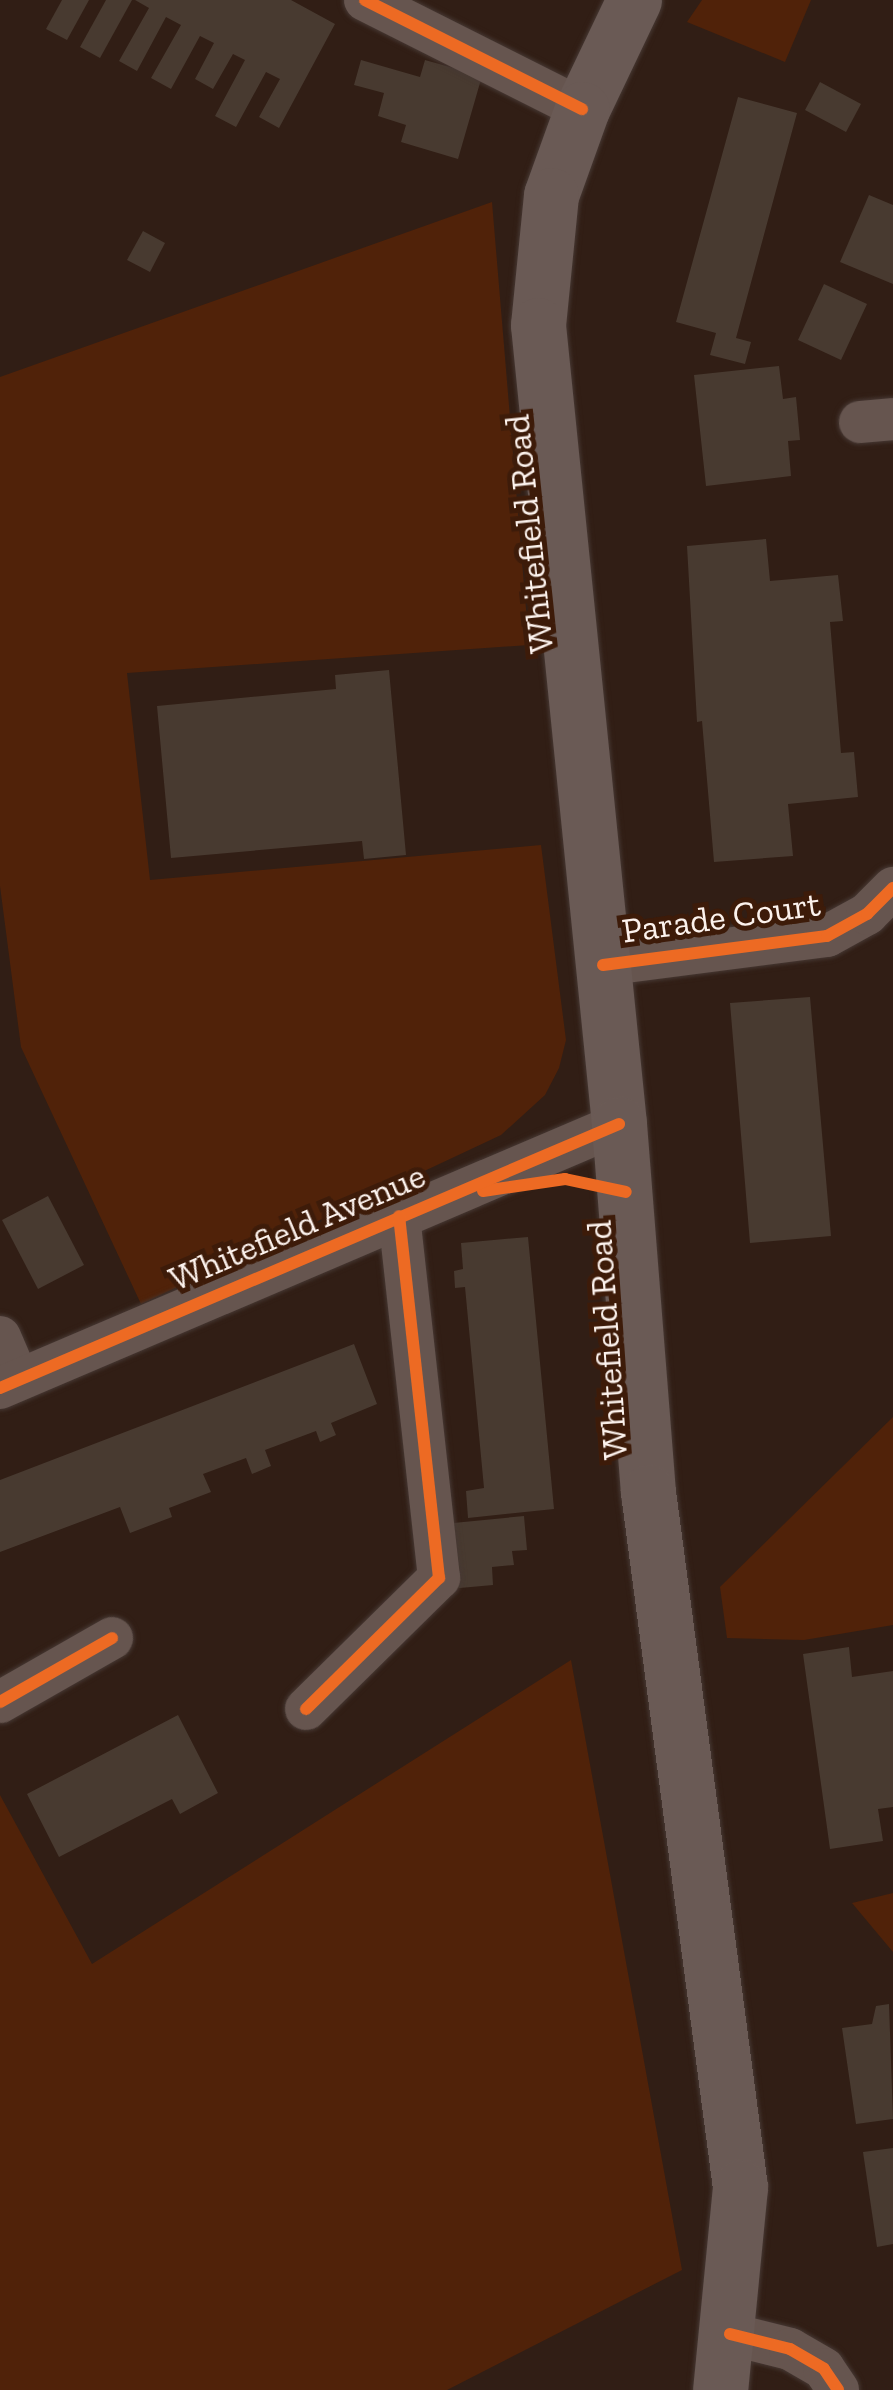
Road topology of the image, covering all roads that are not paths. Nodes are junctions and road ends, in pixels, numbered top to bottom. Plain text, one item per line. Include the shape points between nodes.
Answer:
1 (366, 0) edge
2 (634, 0) edge
3 (582, 109) junction
4 (893, 888) edge
5 (603, 964) junction
6 (619, 1124) junction
7 (399, 1216) junction
8 (0, 1337) edge
9 (9, 1384) edge
10 (112, 1638) dead end
11 (0, 1702) edge
12 (306, 1708) dead end
13 (730, 2334) junction
14 (720, 2390) edge
15 (838, 2390) edge

1 - 3 street
2 - 3 main road, Whitefield Road
3 - 5 main road, Whitefield Road via 550,195 538,325
4 - 5 street, Parade Court via 867,914 827,936
5 - 6 main road, Whitefield Road
6 - 7 street, Whitefield Avenue
6 - 13 main road, Whitefield Road via 648,1492 740,2187
7 - 9 street, Whitefield Avenue
7 - 12 street via 439,1578
8 - 9 street, Whitefield Avenue
10 - 11 street
13 - 14 main road, Whitefield Road
13 - 15 street via 790,2349 824,2369

